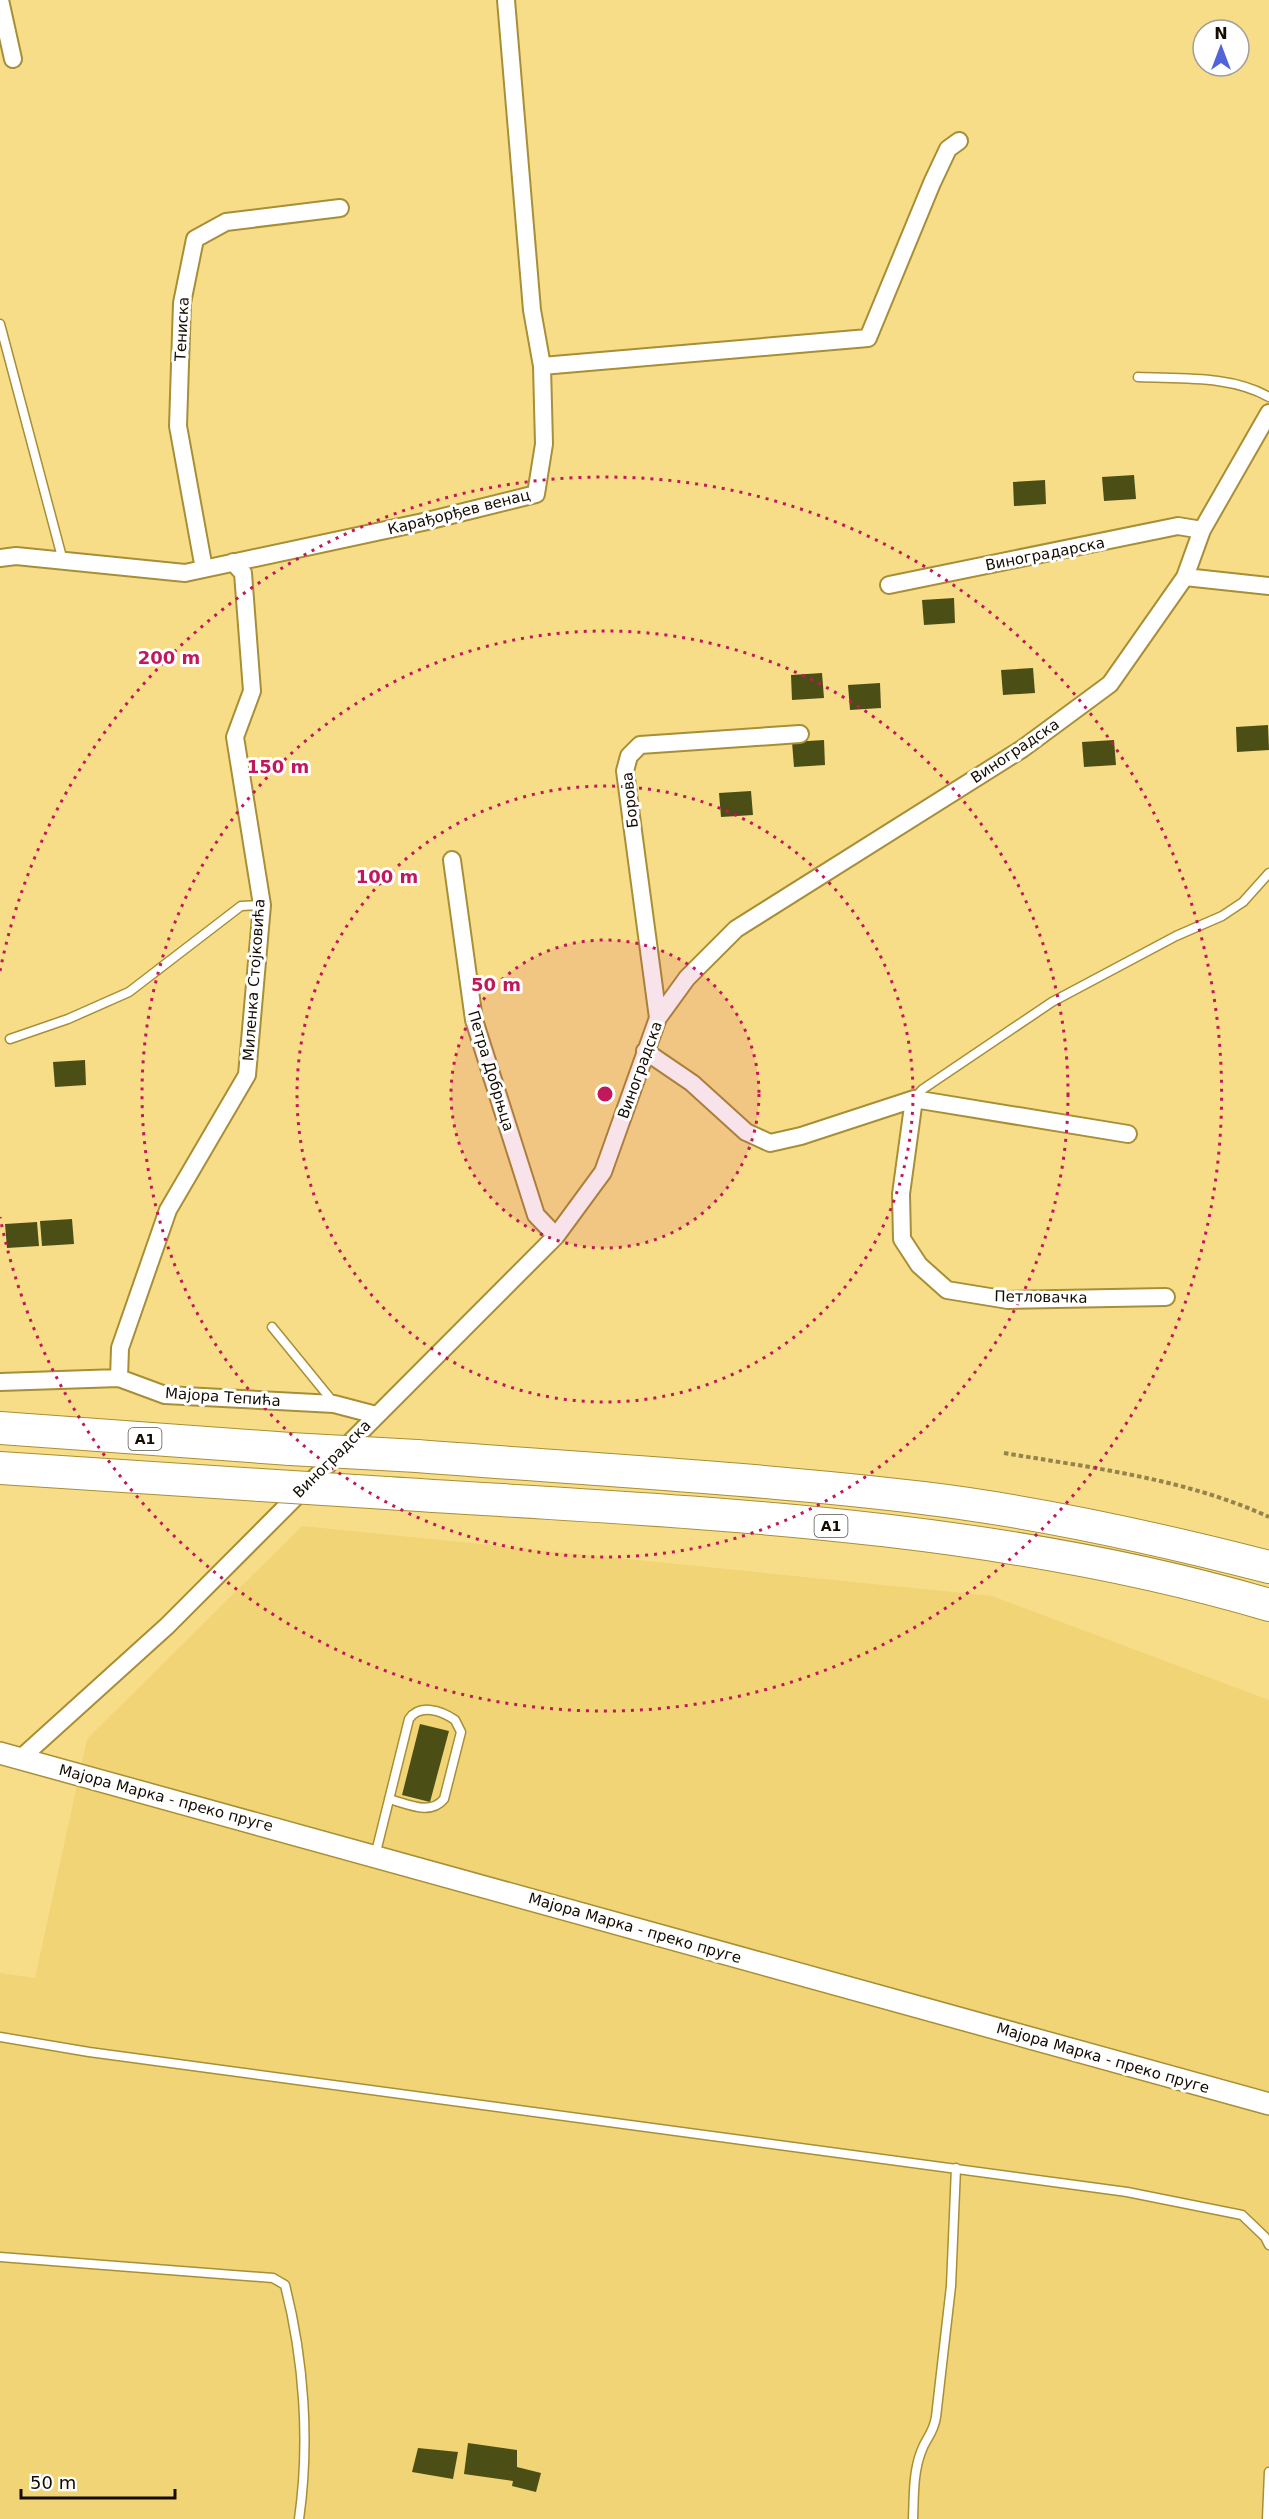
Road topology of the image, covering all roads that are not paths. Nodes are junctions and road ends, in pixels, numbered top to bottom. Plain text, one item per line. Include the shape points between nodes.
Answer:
1 (0, 0) edge
2 (506, 0) edge
3 (13, 59) dead end
4 (959, 141) dead end
5 (340, 208) dead end
6 (0, 324) edge
7 (542, 366) junction
8 (1138, 377) dead end
9 (1269, 397) edge
10 (1269, 413) edge
11 (1202, 530) junction
12 (0, 558) edge
13 (63, 561) junction
14 (233, 562) junction
15 (204, 569) junction
16 (1185, 577) junction
17 (889, 585) dead end
18 (1269, 586) edge
19 (800, 734) dead end
20 (452, 860) dead end
21 (1269, 873) edge
22 (262, 905) junction
23 (658, 1018) junction
24 (10, 1039) dead end
25 (645, 1051) junction
26 (914, 1099) junction
27 (1128, 1134) dead end
28 (556, 1236) junction
29 (1166, 1297) dead end
30 (272, 1327) dead end
31 (119, 1378) junction
32 (0, 1382) edge
33 (334, 1404) junction
34 (376, 1414) junction
35 (0, 1428) edge
36 (0, 1468) edge
37 (1269, 1567) edge
38 (1269, 1605) edge
39 (0, 1753) edge
40 (21, 1758) junction
41 (389, 1799) junction
42 (375, 1856) junction
43 (0, 2037) edge
44 (1269, 2104) edge
45 (956, 2168) junction
46 (1269, 2245) edge
47 (0, 2257) edge
48 (1269, 2472) edge
49 (299, 2519) edge
50 (913, 2519) edge
51 (1267, 2519) edge

1 - 3 street
2 - 7 street, Карађорђев венац via 532,310
4 - 7 street via 948,149 932,183 868,338
5 - 15 street, Тениска via 226,222 195,239 182,303 178,426
6 - 13 lane
7 - 14 street, Карађорђев венац via 544,444 536,494
8 - 9 lane via 1212,380 1260,391
10 - 11 street, Виноградска
11 - 16 street, Виноградска
11 - 17 street, Виноградарска via 1178,526
12 - 13 street, Карађорђев венац
13 - 15 street, Карађорђев венац via 185,573
14 - 15 street, Карађорђев венац
14 - 22 street, Миленка Стојковића via 243,573 252,692 235,737
16 - 18 street
16 - 23 street, Виноградска via 1110,684 1022,749 736,929 687,978
19 - 23 street, Борова via 640,745 629,756 625,771
20 - 28 street, Петра Добрњца via 474,1020 536,1215
21 - 26 lane via 1243,902 1222,916 1052,1002 923,1089
22 - 24 lane via 241,906 129,992
22 - 31 street, Миленка Стојковића via 247,1075 168,1210 120,1348
23 - 25 street, Виноградска
25 - 26 street via 692,1083 746,1132 770,1143
25 - 28 street, Виноградска via 603,1172
26 - 27 street
26 - 29 street, Петловачка via 901,1194 902,1239 919,1265 947,1290 1008,1300
28 - 34 street, Виноградска
30 - 33 lane
31 - 32 street, Мајора Тепића
31 - 33 street, Мајора Тепића via 165,1395
33 - 34 street, Мајора Тепића
34 - 40 street, Виноградска via 167,1626
35 - 37 highway, A1, bridge via 716,1477 923,1498 1127,1534
36 - 38 highway, A1, bridge via 777,1520 941,1539 1108,1567
39 - 40 street, Мајора Марка - преко пруге
40 - 42 street, Мајора Марка - преко пруге
41 - 41 lane via 427,1809 444,1799 460,1732 455,1720 434,1710 412,1715
41 - 42 lane
42 - 44 street, Мајора Марка - преко пруге
43 - 45 lane
45 - 46 lane via 1213,2207 1242,2215
45 - 50 lane via 951,2286 936,2417 934,2432 922,2449 915,2471
47 - 49 lane via 273,2278 285,2284 294,2321 304,2416
48 - 51 lane

